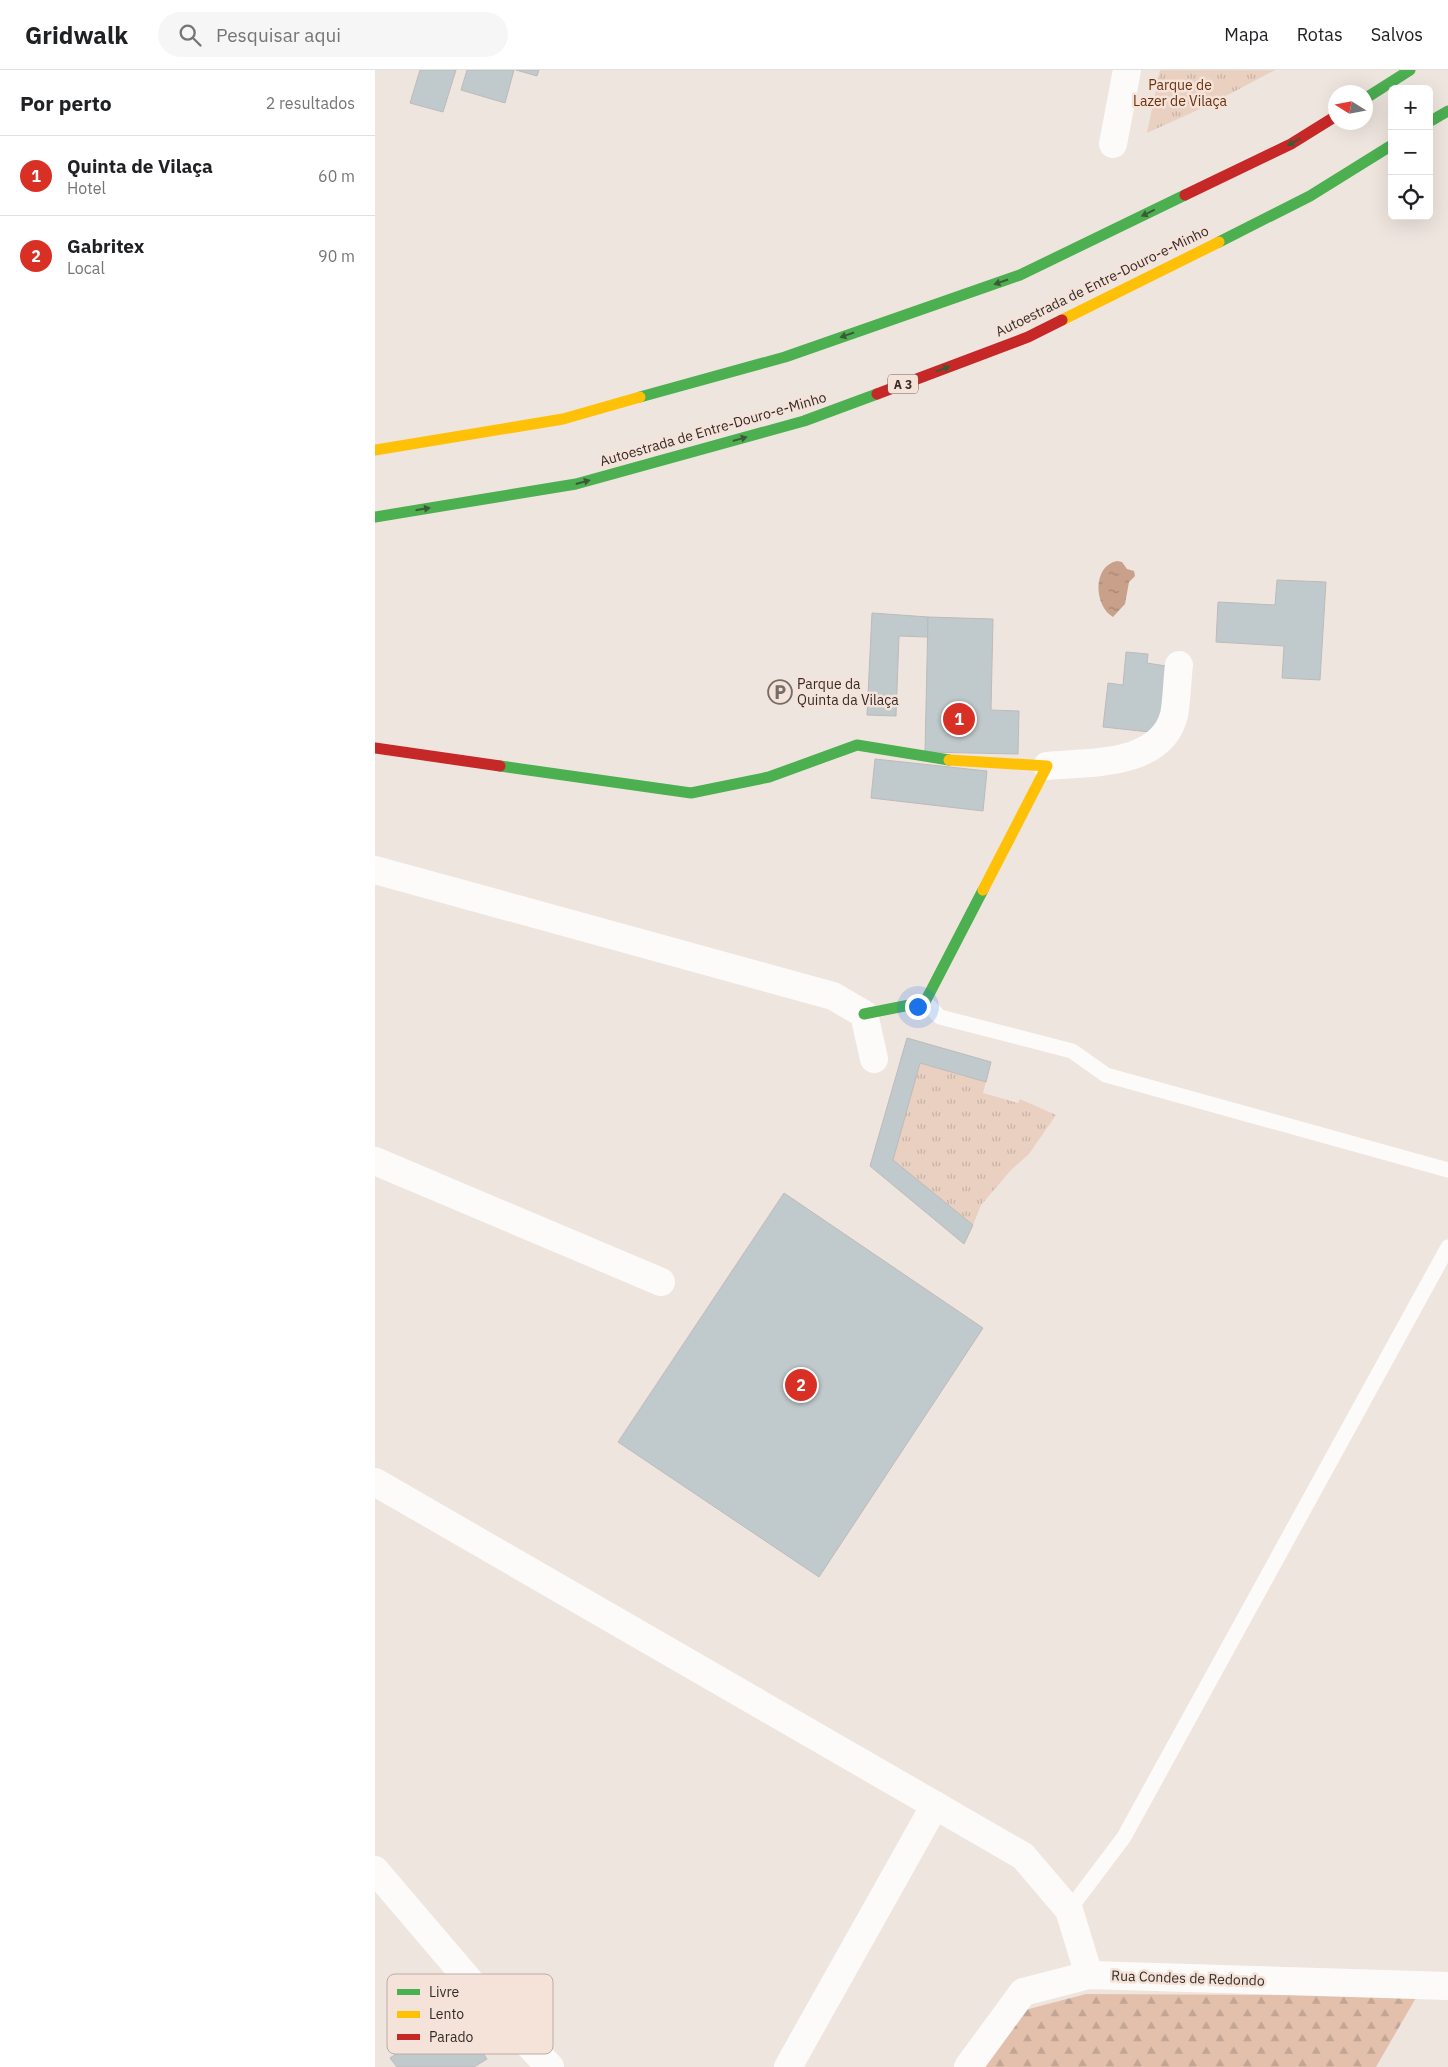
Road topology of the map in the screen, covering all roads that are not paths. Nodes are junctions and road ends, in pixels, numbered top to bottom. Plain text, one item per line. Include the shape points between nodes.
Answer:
1 (1127, 70) edge
2 (1410, 70) edge
3 (1373, 93) edge
4 (1448, 111) edge
5 (1328, 120) edge
6 (1433, 120) edge
7 (1113, 144) dead end
8 (1388, 147) edge
9 (375, 450) edge
10 (375, 516) edge
11 (1179, 665) dead end
12 (375, 748) edge
13 (1047, 766) junction
14 (375, 870) edge
15 (925, 1002) junction
16 (864, 1014) junction
17 (874, 1059) dead end
18 (375, 1161) edge
19 (1448, 1170) edge
20 (1448, 1247) edge
21 (661, 1282) dead end
22 (375, 1482) edge
23 (935, 1804) junction
24 (375, 1870) edge
25 (1069, 1910) junction
26 (464, 1974) edge
27 (1089, 1975) junction
28 (1448, 1986) edge
29 (538, 2054) edge
30 (550, 2067) edge
31 (788, 2067) edge
32 (968, 2067) edge

1 - 7 street
2 - 3 main road
4 - 6 main road
5 -> 9 main road via 1291,144 1020,275 794,354 563,419
10 -> 8 main road, Autoestrada de Entre-Douro-e-Minho / A 3 via 576,484 804,421 1028,337 1310,196
11 - 13 street via 1173,716 1163,738 1130,758
12 - 13 main road via 691,793 769,777 857,745 934,759
13 - 15 main road
14 - 16 street via 833,996
15 - 16 main road
15 - 19 lane via 940,1017 1072,1051 1106,1075
16 - 17 street
18 - 21 street
20 - 25 lane via 1124,1837
22 - 23 street
23 - 25 street via 1023,1856
23 - 31 street
24 - 26 street
25 - 27 street
27 - 28 street, Rua Condes de Redondo
27 - 32 street, Rua Condes de Redondo via 1023,1992
29 - 30 street

